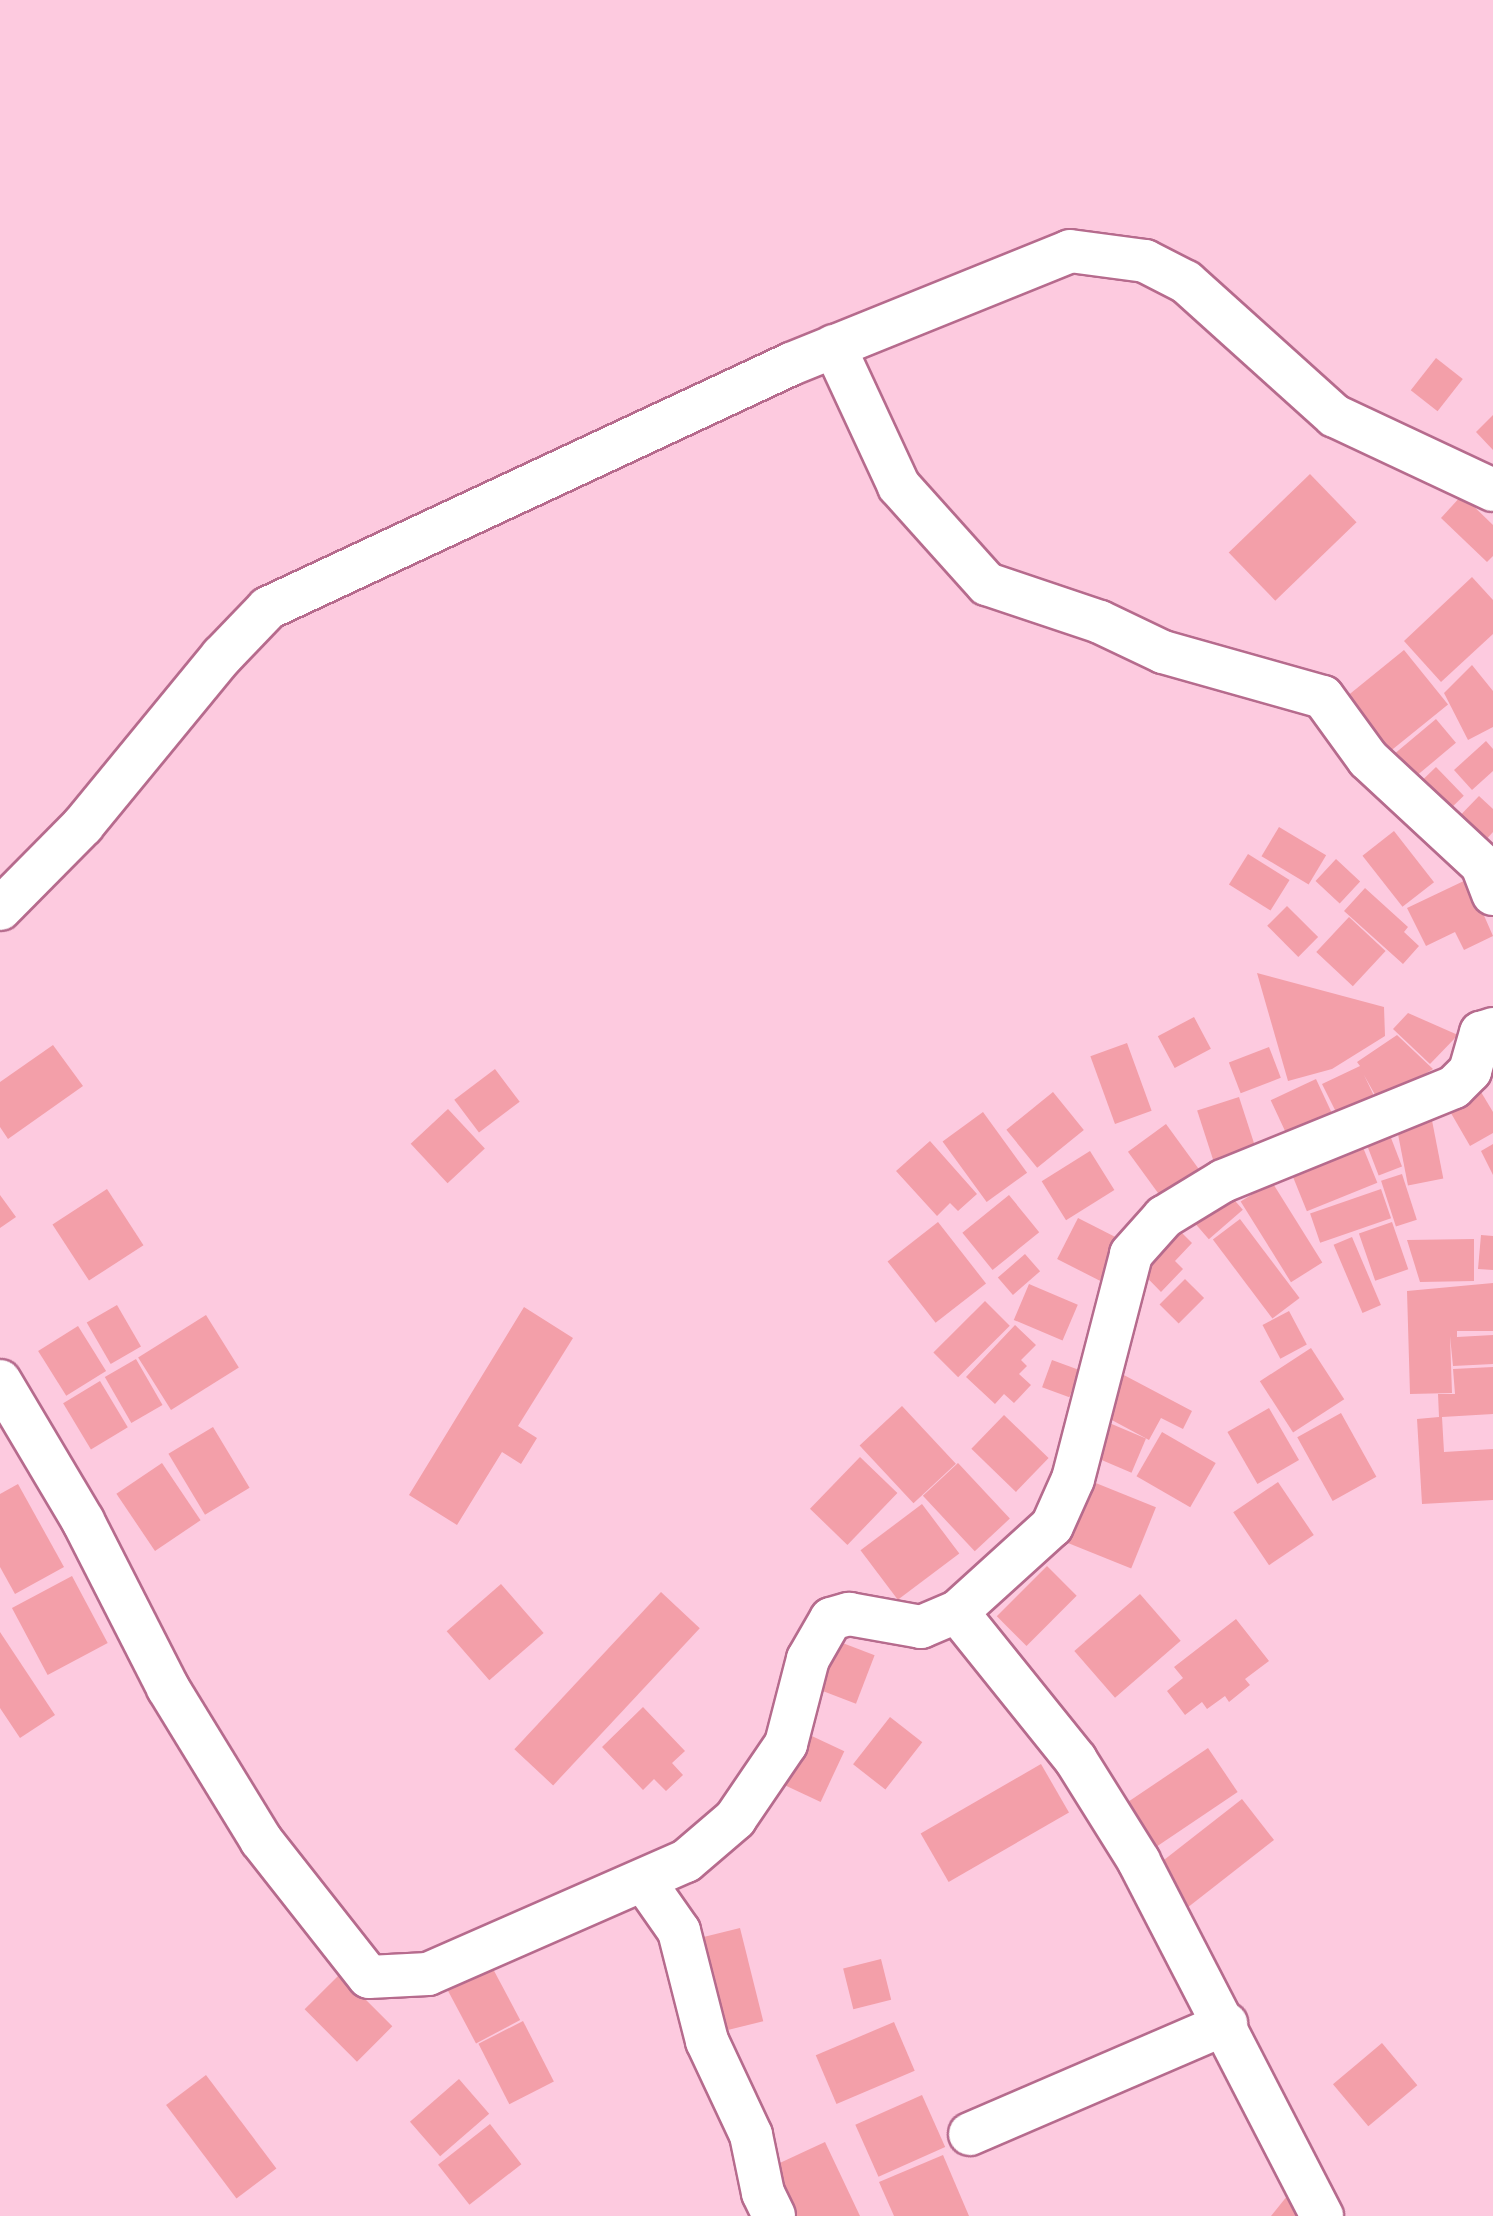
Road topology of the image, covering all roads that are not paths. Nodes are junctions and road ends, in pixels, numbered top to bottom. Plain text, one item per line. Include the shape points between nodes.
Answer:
1 (834, 346) junction
2 (1493, 490) edge
3 (1493, 894) edge
4 (0, 909) edge
5 (1489, 1024) edge
6 (0, 1381) edge
7 (957, 1612) junction
8 (644, 1881) junction
9 (1226, 2024) junction
10 (970, 2134) dead end
11 (774, 2216) edge
12 (1322, 2216) edge

1 - 2 street via 1070,251 1145,261 1186,282 1335,416
1 - 3 street via 899,486 987,584 1100,622 1163,652 1323,697 1368,759 1482,865
1 - 4 street via 268,608 83,825
5 - 7 street via 1470,1071 1454,1087 1223,1181 1164,1217 1139,1244 1131,1254 1073,1479 1052,1526
6 - 8 street via 83,1521 168,1688 261,1840 369,1977 428,1974
7 - 8 street via 921,1627 849,1614 831,1619 808,1659 786,1744 735,1819 686,1861
7 - 9 street via 1076,1760 1139,1861
8 - 11 street via 679,1931 707,2041 751,2135 763,2193
9 - 10 street
9 - 12 street

